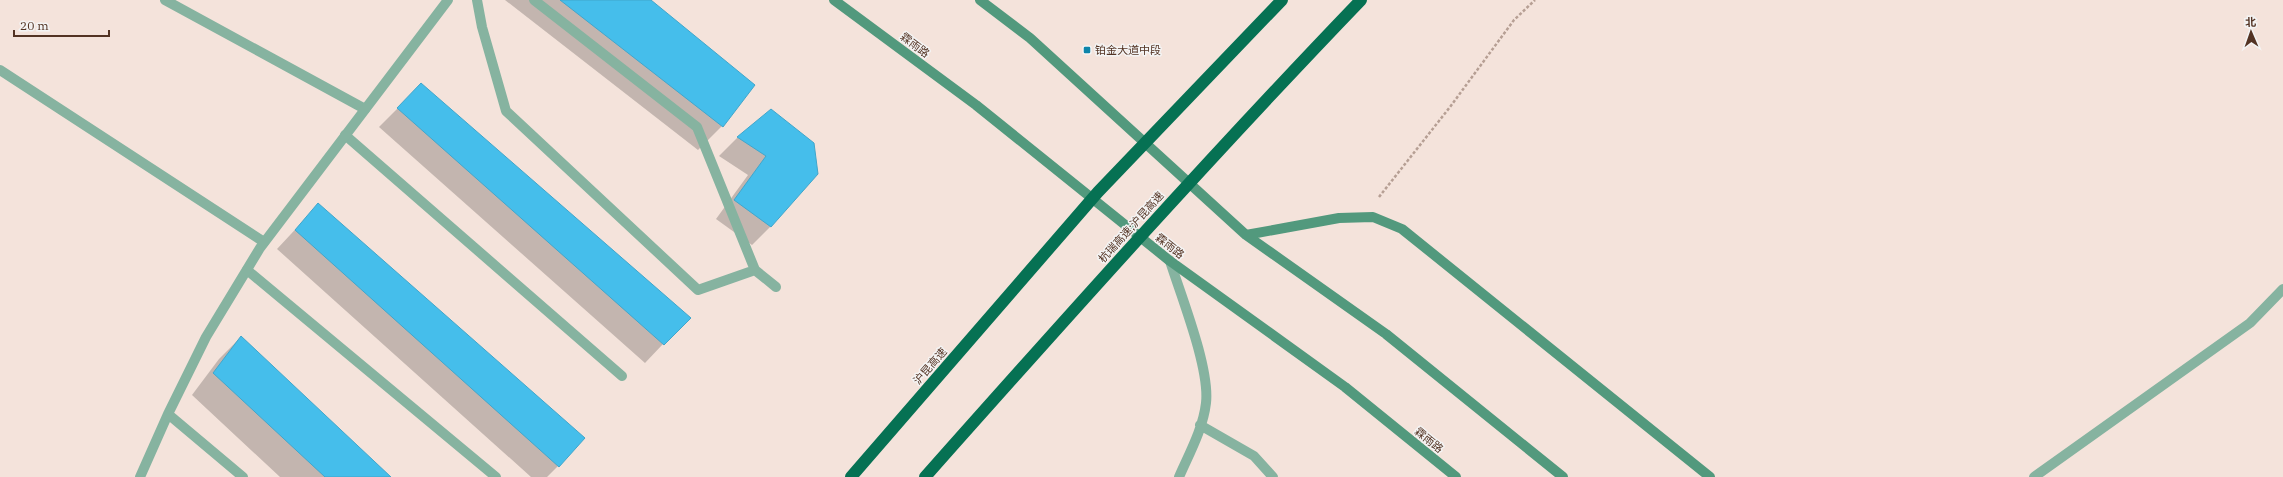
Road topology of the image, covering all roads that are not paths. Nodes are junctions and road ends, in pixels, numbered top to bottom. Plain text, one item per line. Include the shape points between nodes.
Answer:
1 (165, 0) edge
2 (448, 0) edge
3 (477, 0) edge
4 (534, 0) edge
5 (834, 0) edge
6 (980, 0) edge
7 (1282, 0) edge
8 (1361, 0) edge
9 (0, 70) edge
10 (365, 109) junction
11 (346, 135) junction
12 (1246, 235) junction
13 (264, 242) junction
14 (1170, 261) junction
15 (247, 270) junction
16 (755, 270) junction
17 (776, 287) dead end
18 (2283, 290) edge
19 (622, 376) dead end
20 (168, 414) junction
21 (1200, 425) junction
22 (140, 477) edge
23 (243, 477) edge
24 (496, 477) edge
25 (851, 477) edge
26 (925, 477) edge
27 (1179, 477) edge
28 (1273, 477) edge
29 (1456, 477) edge
30 (1563, 477) edge
31 (1710, 477) edge
32 (2034, 477) edge

1 - 10 street
2 - 10 street
3 - 16 street via 506,111 698,290
4 - 16 street via 697,127
5 - 14 main road, 霖雨路 via 976,106
6 - 12 main road via 1030,38
7 - 25 highway, 沪昆高速 via 1098,192
8 - 26 highway, 杭瑞高速;沪昆高速 via 1268,97 1065,319
9 - 13 street
10 - 11 street
11 - 13 street
11 - 19 street
12 - 30 main road via 1386,334
12 - 31 main road via 1339,218 1373,217 1402,229
13 - 15 street
14 - 21 street via 1203,369 1206,402
14 - 29 main road, 霖雨路 via 1345,388
15 - 20 street via 206,336
15 - 24 street
16 - 17 street
18 - 32 street via 2250,323
20 - 22 street
20 - 23 street
21 - 27 street
21 - 28 street via 1254,456

